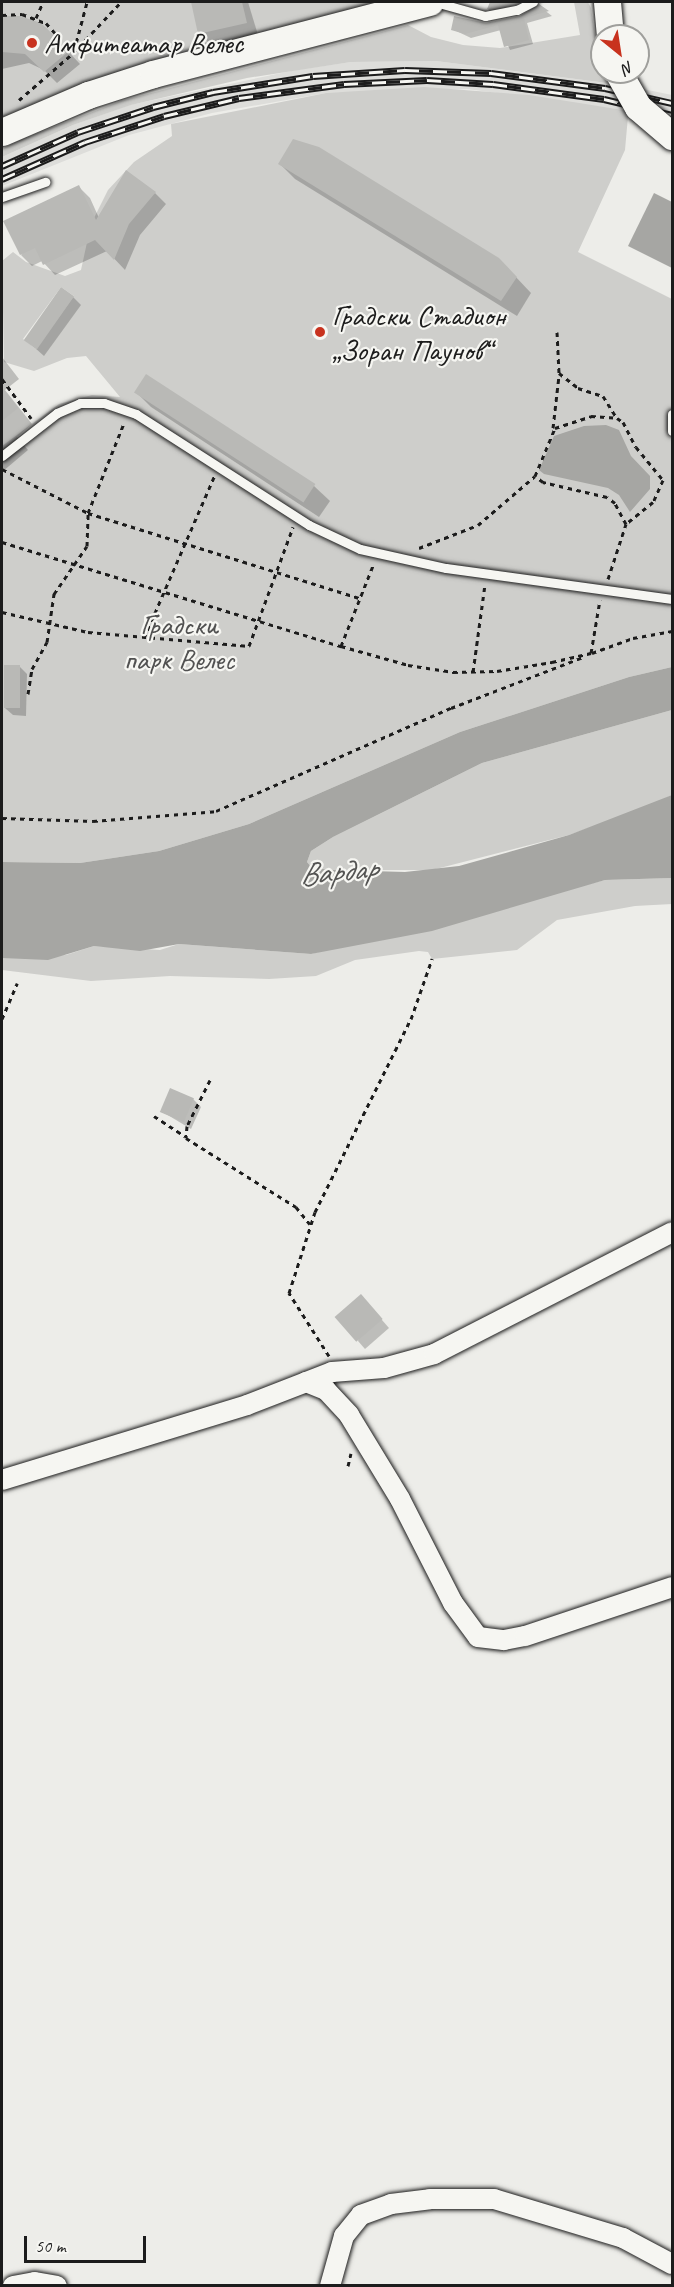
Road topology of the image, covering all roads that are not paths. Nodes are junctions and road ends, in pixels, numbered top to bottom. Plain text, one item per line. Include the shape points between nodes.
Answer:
1 (433, 2) edge
2 (533, 2) edge
3 (600, 2) edge
4 (607, 2) edge
5 (615, 2) edge
6 (607, 24) edge
7 (609, 24) edge
8 (612, 24) edge
9 (625, 84) edge
10 (6, 120) edge
11 (672, 136) edge
12 (45, 182) dead end
13 (2, 197) edge
14 (672, 414) edge
15 (672, 431) edge
16 (2, 456) edge
17 (672, 599) edge
18 (672, 1232) edge
19 (306, 1382) junction
20 (2, 1480) edge
21 (672, 1587) edge
22 (672, 2265) edge
23 (13, 2286) edge
24 (57, 2286) edge
25 (330, 2286) edge

1 - 2 lane via 485,16 517,10
1 - 10 main road via 153,74
3 - 6 main road
4 - 7 main road
5 - 8 main road
9 - 11 main road, bridge via 637,106
12 - 13 lane
14 - 15 lane
16 - 17 lane via 38,426 80,403 104,403 129,411 343,542 378,554 486,573
18 - 19 street via 442,1351 384,1368 337,1371
19 - 20 street via 222,1413
19 - 21 street via 326,1390 349,1415 404,1507 453,1603 478,1637 504,1640 525,1636
22 - 25 street via 624,2238 494,2199 430,2199 391,2204 361,2215 344,2235
23 - 24 street via 35,2282

